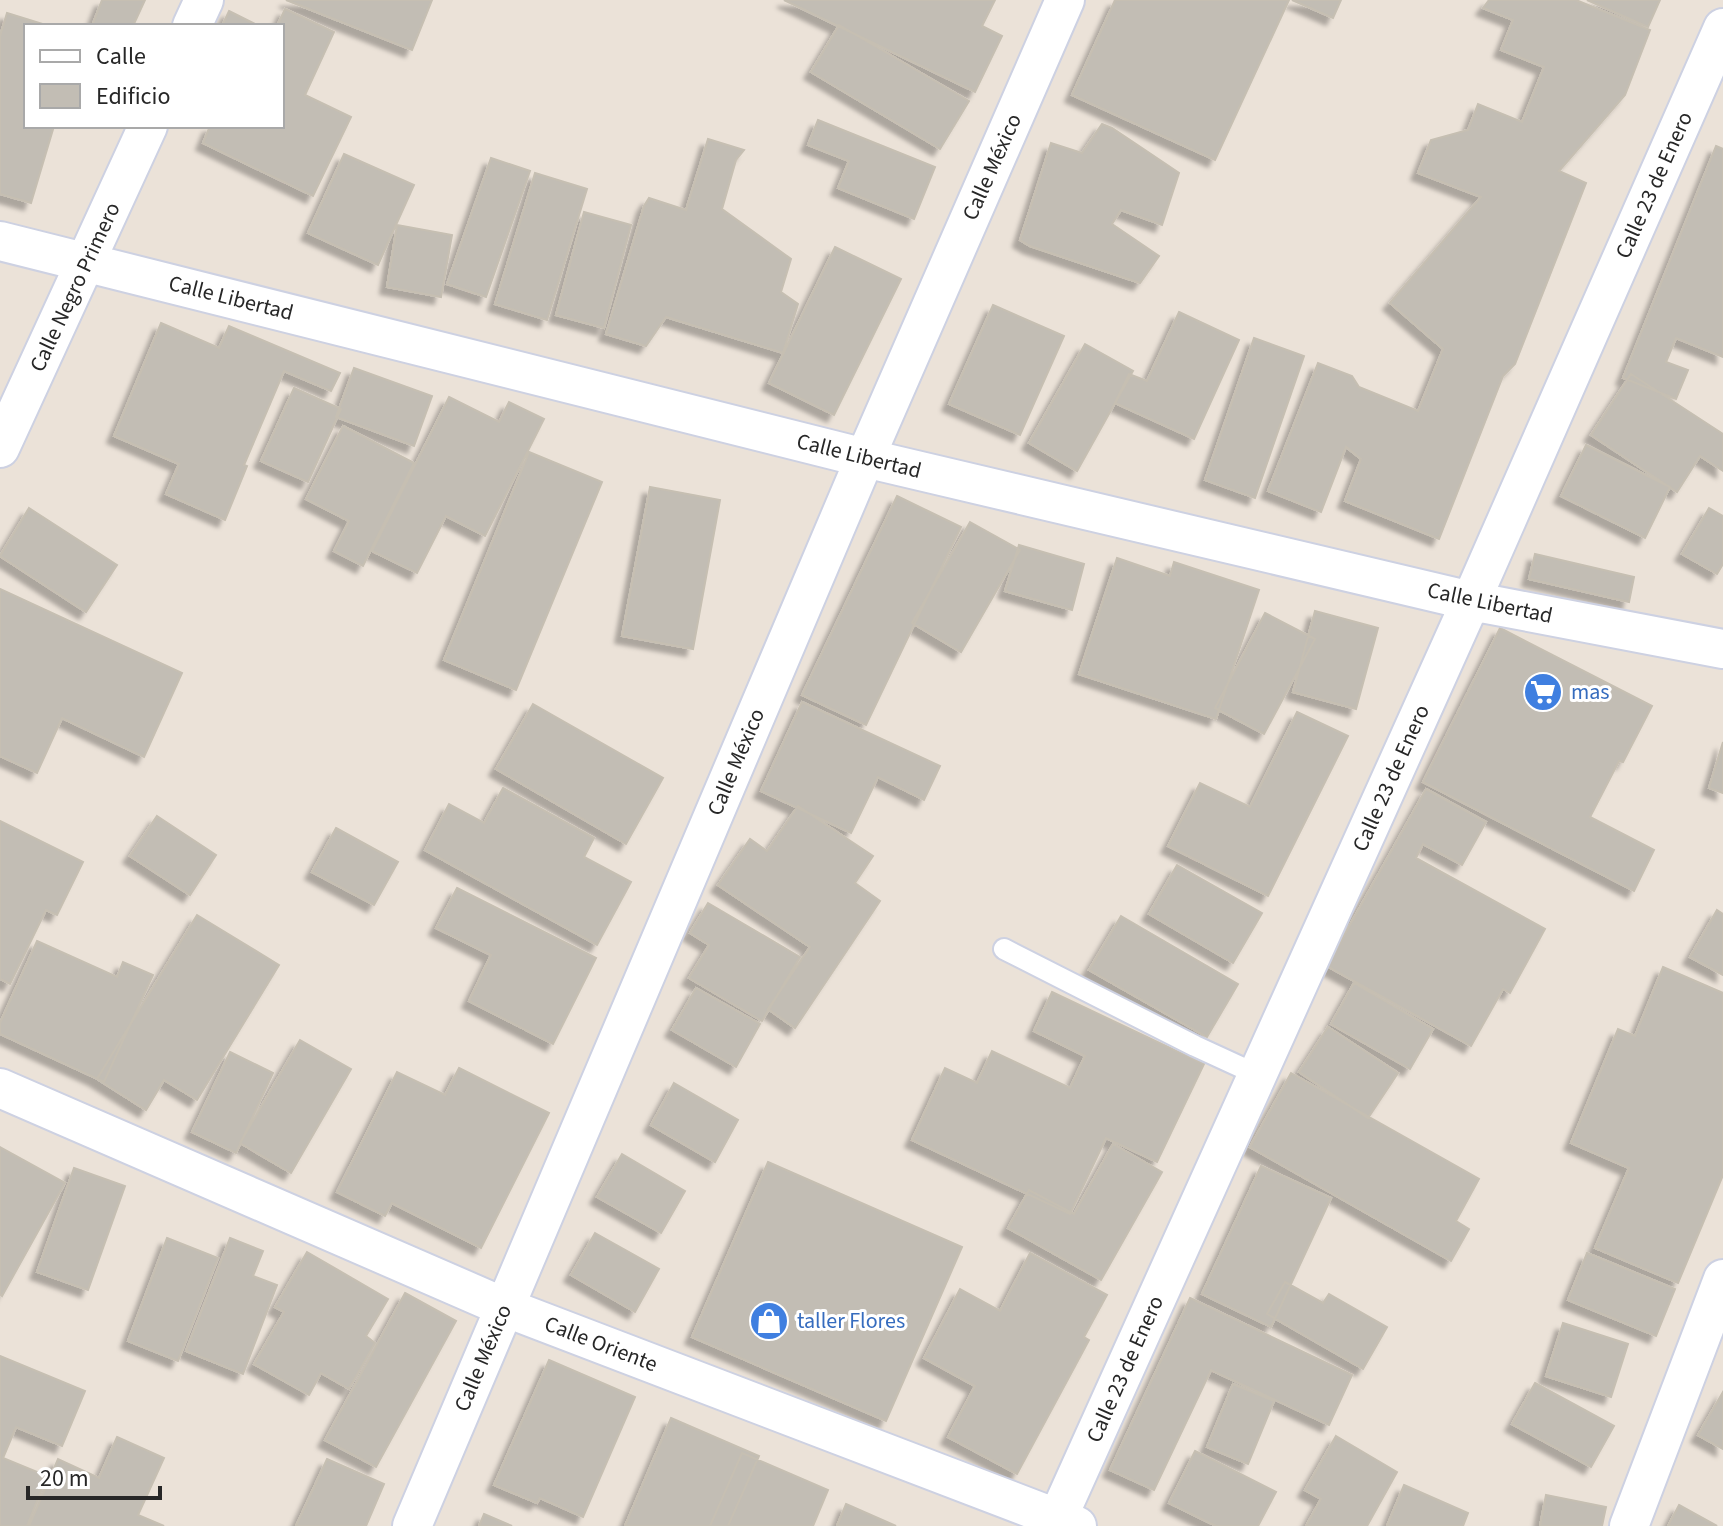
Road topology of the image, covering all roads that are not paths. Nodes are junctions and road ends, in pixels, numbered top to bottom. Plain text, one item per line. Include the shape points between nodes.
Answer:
1 (204, 0) edge
2 (1065, 0) edge
3 (193, 24) edge
4 (1723, 28) edge
5 (147, 128) edge
6 (0, 241) edge
7 (87, 262) junction
8 (0, 448) edge
9 (865, 458) junction
10 (1471, 601) junction
11 (1723, 649) edge
12 (1004, 949) dead end
13 (1258, 1075) junction
14 (0, 1088) edge
15 (1723, 1279) edge
16 (504, 1307) junction
17 (1063, 1524) edge
18 (412, 1526) edge
19 (1629, 1526) edge

1 - 3 street
2 - 9 street, Calle México
4 - 10 street, Calle 23 de Enero
5 - 7 street, Calle Negro Primero
6 - 7 street, Calle Libertad
7 - 8 street, Calle Negro Primero
7 - 9 street, Calle Libertad
9 - 10 street, Calle Libertad
9 - 16 street, Calle México
10 - 11 street, Calle Libertad
10 - 13 street, Calle 23 de Enero
12 - 13 lane
13 - 17 street, Calle 23 de Enero
14 - 16 street, Calle Oriente
15 - 19 street
16 - 17 street, Calle Oriente
16 - 18 street, Calle México

